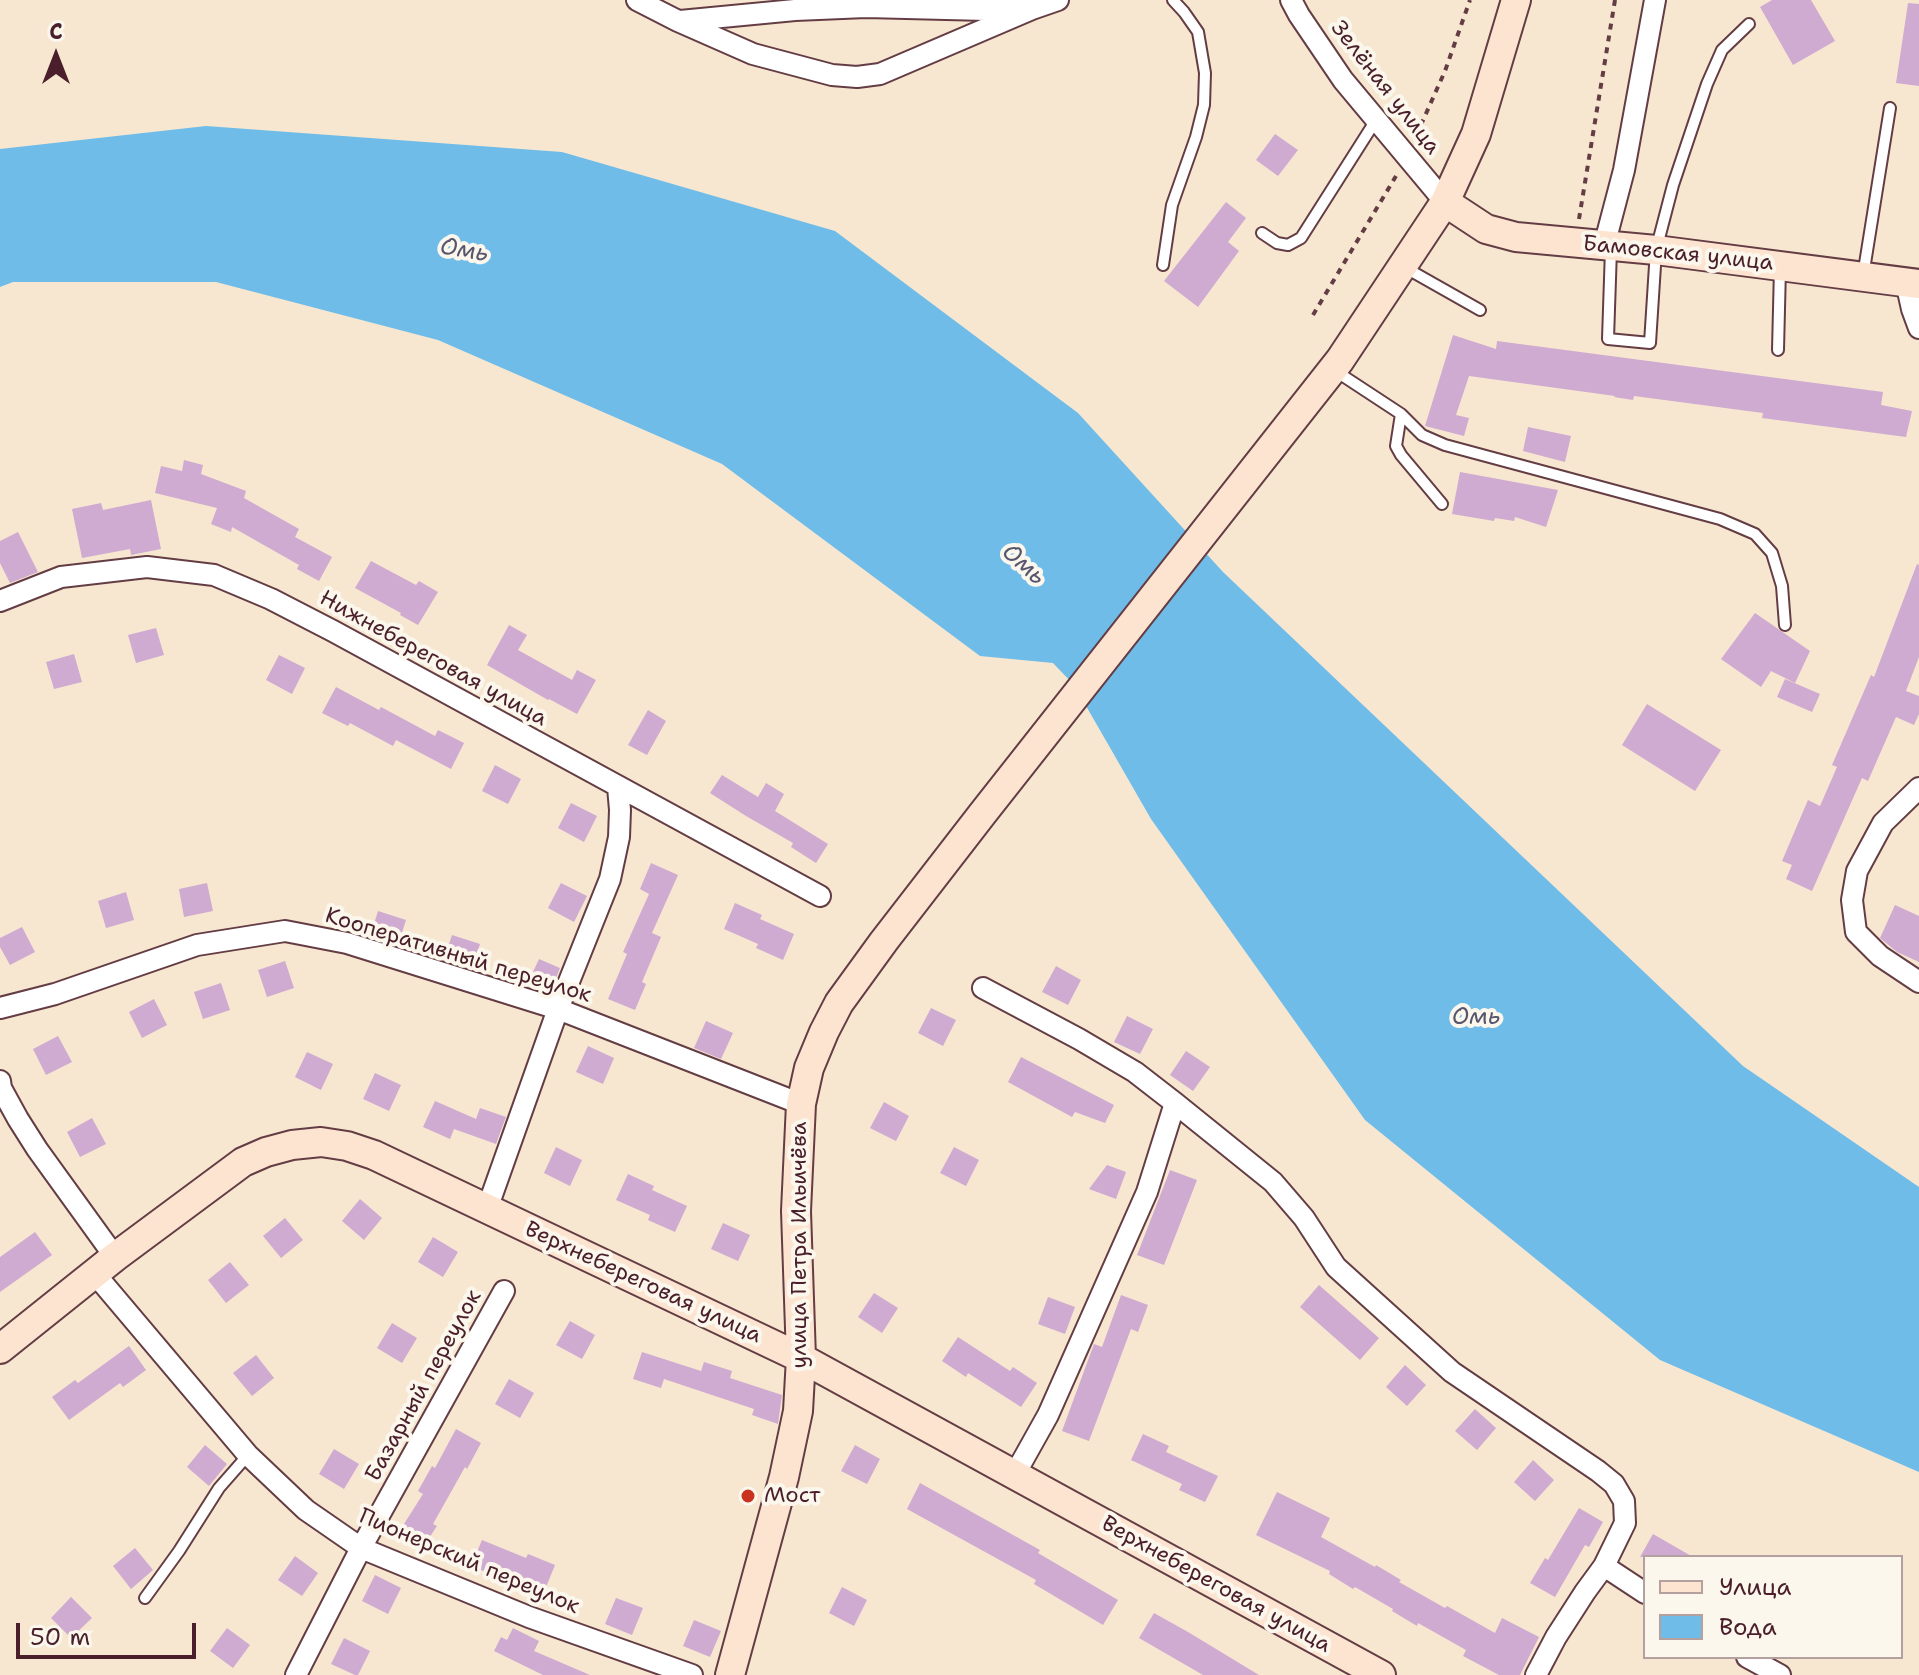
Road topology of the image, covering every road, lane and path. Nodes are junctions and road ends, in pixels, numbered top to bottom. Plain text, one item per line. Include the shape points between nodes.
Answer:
1 (637, 0) edge
2 (1058, 0) edge
3 (1173, 0) edge
4 (1291, 0) edge
5 (1516, 0) edge
6 (1615, 0) edge
7 (1655, 0) edge
8 (1032, 9) junction
9 (678, 21) junction
10 (1749, 24) dead end
11 (1890, 108) dead end
12 (1376, 120) junction
13 (1445, 202) junction
14 (1262, 233) dead end
15 (1575, 243) junction
16 (1607, 246) junction
17 (1656, 250) junction
18 (1163, 265) dead end
19 (1402, 266) junction
20 (1780, 266) junction
21 (1863, 277) junction
22 (1913, 283) edge
23 (1480, 310) dead end
24 (1919, 328) edge
25 (1778, 350) dead end
26 (1333, 369) junction
27 (1401, 414) junction
28 (1442, 504) dead end
29 (0, 601) edge
30 (1785, 625) dead end
31 (618, 787) junction
32 (1919, 788) edge
33 (820, 896) dead end
34 (1919, 982) edge
35 (983, 988) dead end
36 (0, 1008) edge
37 (558, 1009) junction
38 (0, 1081) edge
39 (1175, 1103) junction
40 (801, 1104) junction
41 (487, 1209) junction
42 (105, 1266) junction
43 (504, 1291) dead end
44 (0, 1349) edge
45 (801, 1358) junction
46 (248, 1455) junction
47 (1015, 1474) junction
48 (361, 1548) junction
49 (1604, 1566) junction
50 (1643, 1592) edge
51 (145, 1598) dead end
52 (1751, 1659) edge
53 (296, 1675) edge
54 (692, 1675) edge
55 (730, 1675) edge
56 (1381, 1675) edge
57 (1536, 1675) edge
58 (1780, 1675) edge

1 - 9 street
2 - 8 street
3 - 18 lane via 1198,32 1204,105 1172,205
4 - 12 street, Зелёная улица
5 - 13 street, улица Петра Ильичёва via 1476,134
6 - 15 path
7 - 16 street
8 - 9 street via 866,7
8 - 9 street via 880,74 857,77 753,54
10 - 17 lane via 1722,50 1707,84
11 - 21 lane
12 - 13 street, Зелёная улица
12 - 14 lane via 1301,238 1288,245
13 - 15 street, Бамовская улица via 1486,229
13 - 19 street, улица Петра Ильичёва
15 - 16 street, Бамовская улица
16 - 17 street, Бамовская улица
16 - 17 lane via 1608,339 1650,343
17 - 20 street, Бамовская улица
19 - 23 lane
19 - 26 street, улица Петра Ильичёва
20 - 21 street, Бамовская улица
20 - 25 lane
21 - 22 street, Бамовская улица
22 - 24 street via 1912,309
26 - 27 lane
26 - 40 street, улица Петра Ильичёва via 839,1003 809,1068
27 - 28 lane via 1396,446
27 - 30 lane via 1422,435 1445,445 1720,519 1755,534 1772,553
29 - 31 street, Нижнебереговая улица via 61,577 147,567 214,575 333,631
31 - 33 street, Нижнебереговая улица
31 - 37 street via 619,837 610,879
32 - 34 street via 1883,823 1857,871 1852,900 1856,932
35 - 39 street via 1135,1072
36 - 37 street, Кооперативный переулок via 197,945 285,931 347,943
37 - 40 street, Кооперативный переулок
37 - 41 street
38 - 42 street, Пионерский переулок
39 - 47 street via 1147,1192 1048,1415
39 - 49 street via 1273,1182 1336,1267 1452,1372 1614,1484 1624,1501 1625,1523
40 - 45 street, улица Петра Ильичёва via 796,1211
41 - 42 street, Верхнебереговая улица via 347,1146 292,1145 243,1162
41 - 45 street, Верхнебереговая улица
42 - 44 street, Верхнебереговая улица
42 - 46 street, Пионерский переулок
43 - 48 street, Базарный переулок
45 - 47 street, Верхнебереговая улица
45 - 55 street, улица Петра Ильичёва via 798,1411 784,1477
46 - 48 street, Пионерский переулок via 306,1510
46 - 51 lane via 219,1488
47 - 56 street, Верхнебереговая улица
48 - 53 street, Базарный переулок
48 - 54 street, Пионерский переулок via 529,1617
49 - 50 street
49 - 57 street
52 - 58 street

